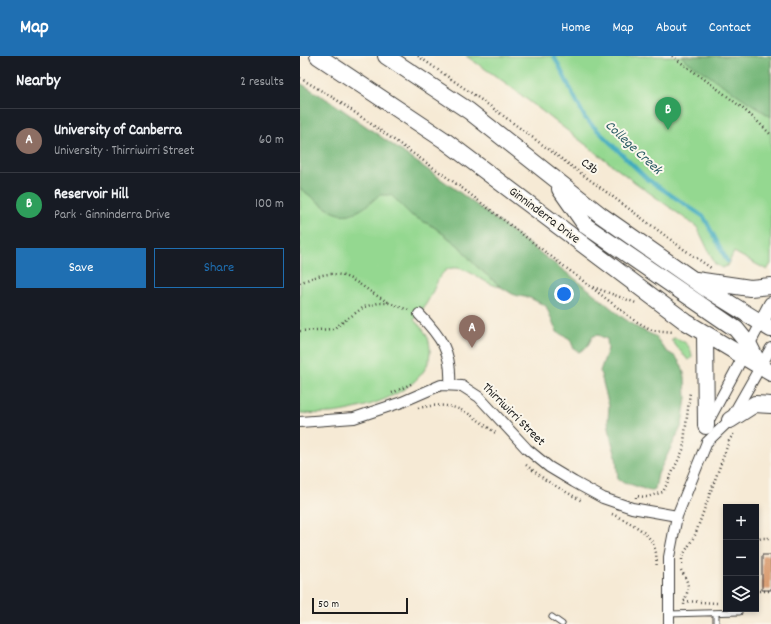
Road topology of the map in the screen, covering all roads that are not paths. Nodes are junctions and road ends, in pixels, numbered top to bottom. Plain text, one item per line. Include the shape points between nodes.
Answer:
1 (318, 56) edge
2 (386, 56) edge
3 (551, 177) junction
4 (693, 280) junction
5 (771, 286) edge
6 (771, 304) edge
7 (419, 314) road end
8 (766, 326) edge
9 (705, 334) junction
10 (771, 348) edge
11 (746, 351) junction
12 (766, 370) edge
13 (450, 384) junction
14 (771, 405) edge
15 (300, 422) edge
16 (733, 425) junction
17 (706, 434) junction
18 (677, 516) junction
19 (723, 612) edge
20 (716, 614) junction
21 (552, 617) dead end
22 (669, 619) edge
23 (562, 624) edge
24 (716, 624) edge

1 - 9 main road, Ginninderra Drive via 444,140
2 - 3 main road via 469,112
3 - 4 main road
3 - 11 main road via 586,226 731,324
4 - 5 main road via 750,288
4 - 8 main road
6 - 8 street
7 - 13 street via 443,342 451,367
8 - 11 street
9 - 11 main road, Ginninderra Drive
9 - 17 main road
10 - 12 street
11 - 12 main road, Ginninderra Drive
11 - 17 street
12 - 16 street
13 - 15 street via 354,418
13 - 18 street, Thirriwirri Street via 462,386 476,394 527,448 549,467 604,498 632,508
14 - 16 main road via 755,404
16 - 17 street
17 - 18 street
18 - 22 street via 669,557
19 - 20 lane
20 - 22 lane
20 - 24 lane
21 - 23 lane

